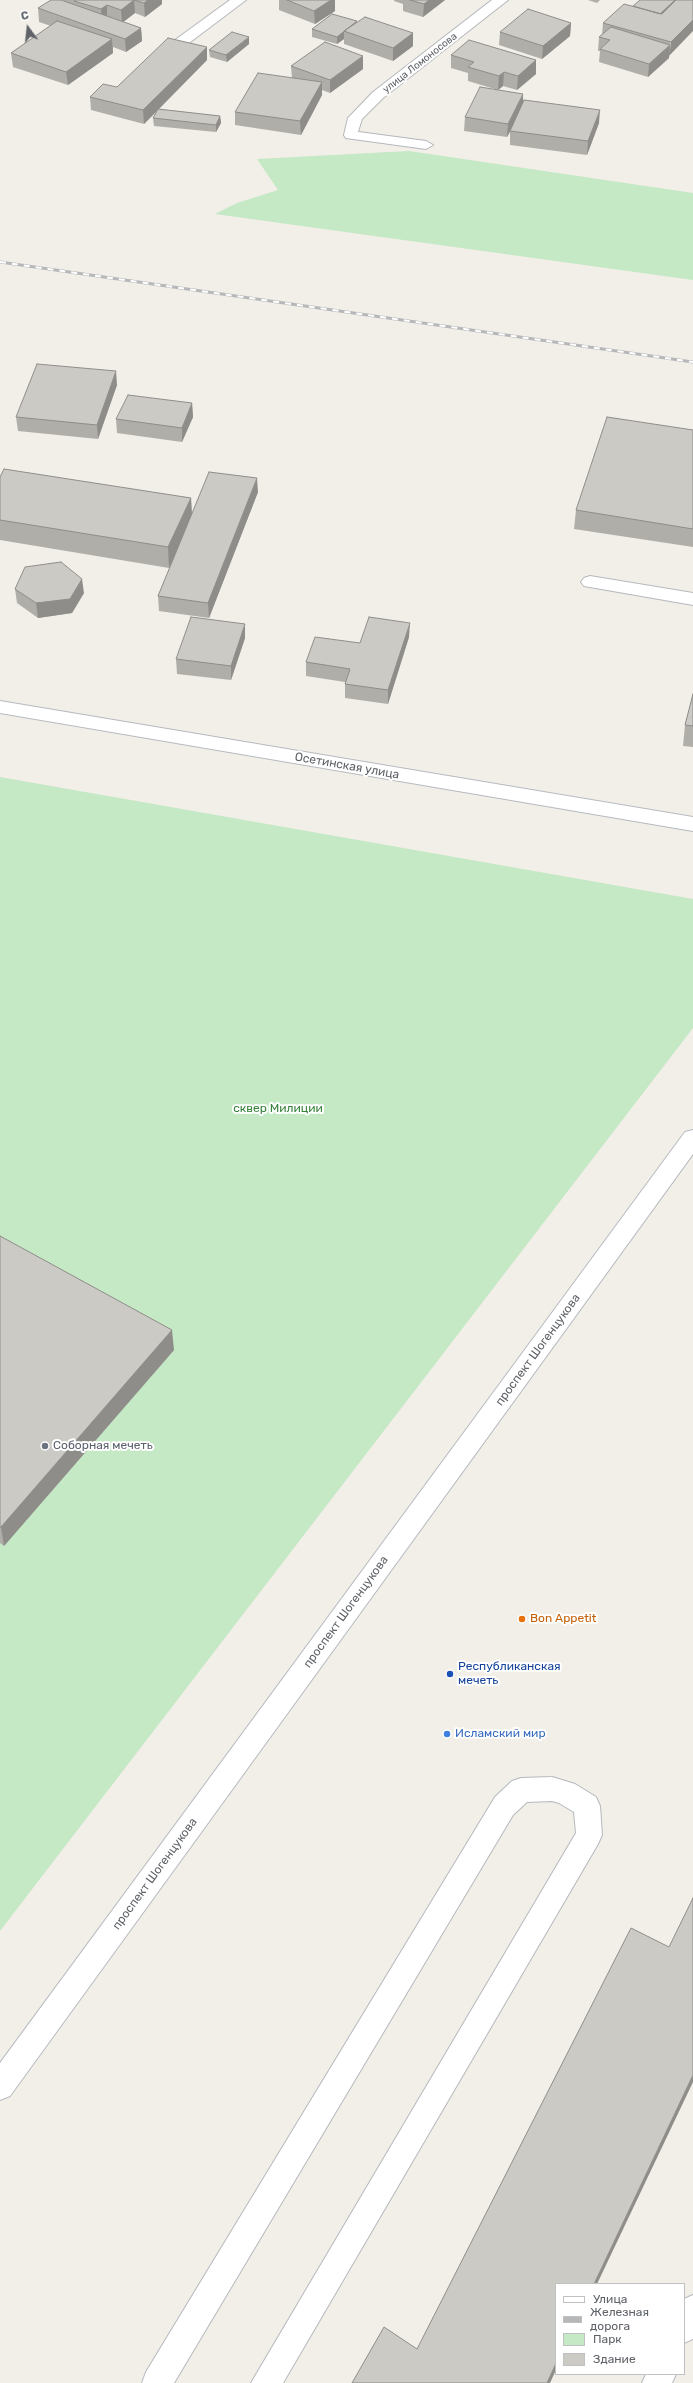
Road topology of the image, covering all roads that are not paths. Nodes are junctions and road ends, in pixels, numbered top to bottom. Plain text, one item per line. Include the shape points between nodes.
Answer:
1 (239, 0) edge
2 (501, 0) edge
3 (180, 43) edge
4 (426, 145) dead end
5 (590, 582) dead end
6 (693, 599) edge
7 (0, 707) edge
8 (693, 824) edge
9 (693, 1139) edge
10 (0, 2086) edge
11 (693, 2310) edge
12 (685, 2326) edge
13 (157, 2383) edge
14 (266, 2383) edge

1 - 3 main road
2 - 4 main road, улица Ломоносова via 378,95 355,118 352,135
5 - 6 main road
7 - 8 main road, Осетинская улица
9 - 10 main road, проспект Шогенцукова
11 - 12 main road
13 - 14 main road via 504,1806 521,1790 552,1789 566,1793 587,1806 589,1835

